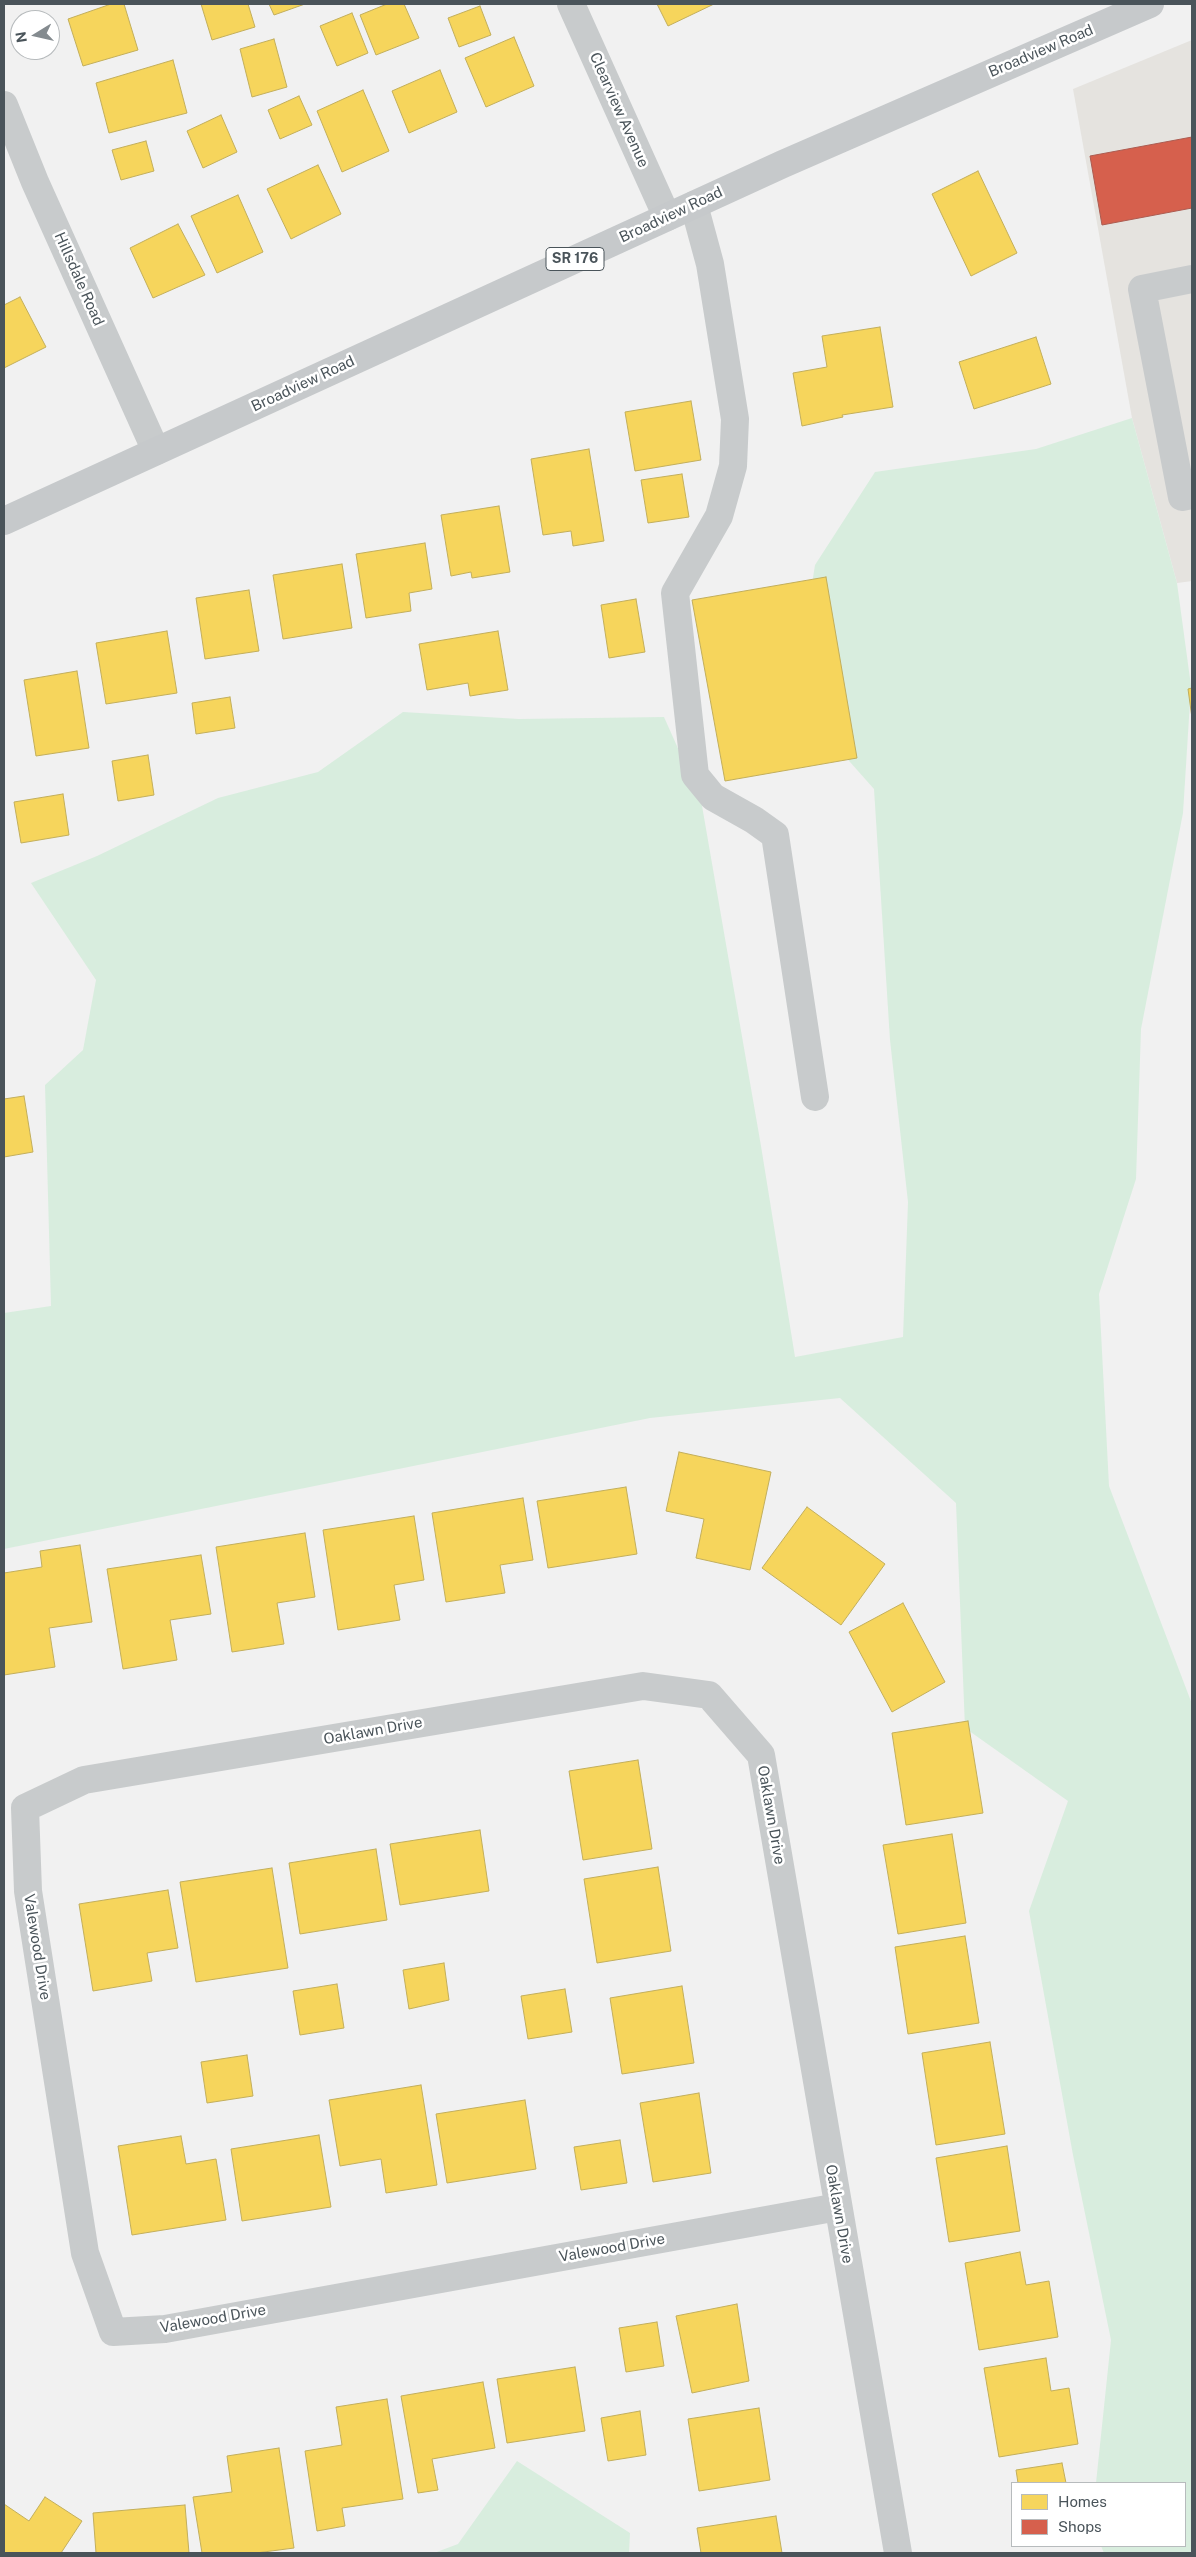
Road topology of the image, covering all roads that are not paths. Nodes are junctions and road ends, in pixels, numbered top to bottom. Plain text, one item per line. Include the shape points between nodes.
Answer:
1 (571, 4) edge
2 (1145, 5) edge
3 (4, 105) edge
4 (694, 205) junction
5 (667, 217) junction
6 (1192, 279) edge
7 (156, 451) junction
8 (1192, 495) edge
9 (4, 521) edge
10 (815, 1097) dead end
11 (24, 1808) joint
12 (838, 2207) junction
13 (898, 2553) edge

1 - 5 street, Clearview Avenue
2 - 4 main road, Broadview Road / SR 176
3 - 7 street, Hillsdale Road via 35,182
4 - 5 main road, Broadview Road / SR 176
4 - 10 street via 710,264 736,419 733,466 719,516 675,593 695,775 713,796 776,835
5 - 7 main road, Broadview Road / SR 176
6 - 8 street via 1142,289 1182,497
7 - 9 main road, Broadview Road / SR 176
11 - 12 street, Oaklawn Drive via 84,1780 643,1686 709,1695 761,1755
11 - 12 street, Valewood Drive via 28,1891 85,2253 113,2332 165,2328
12 - 13 street, Oaklawn Drive

